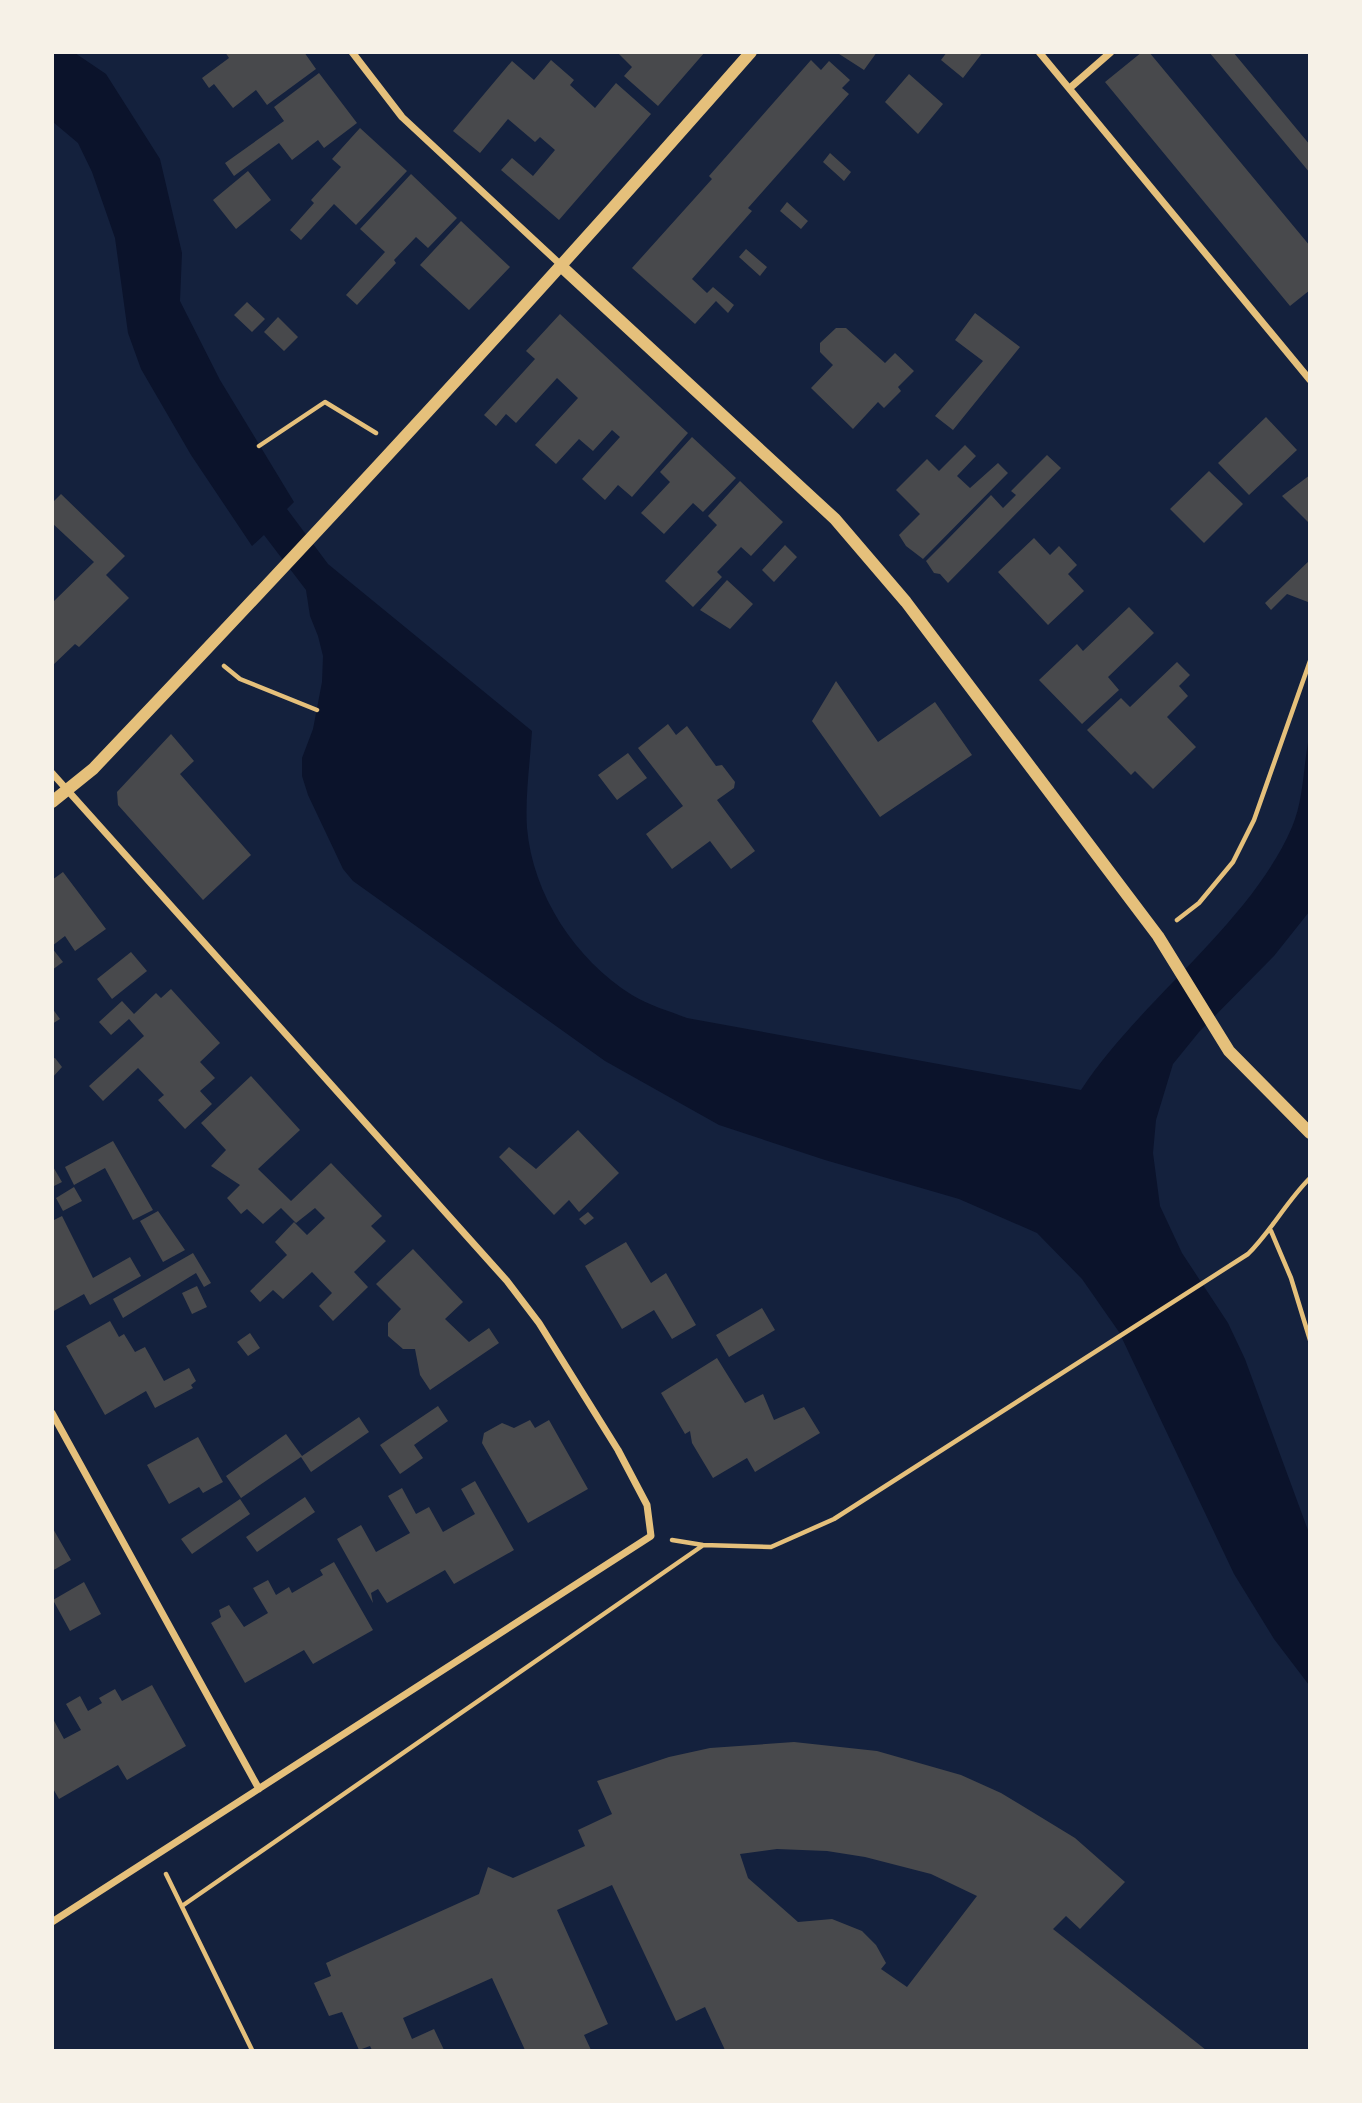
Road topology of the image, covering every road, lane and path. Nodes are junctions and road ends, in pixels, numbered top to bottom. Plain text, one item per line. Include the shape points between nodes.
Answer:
1 (352, 52) edge
2 (751, 52) edge
3 (1039, 52) edge
4 (1111, 52) edge
5 (1071, 88) junction
6 (562, 267) junction
7 (1310, 380) edge
8 (259, 446) dead end
9 (398, 446) junction
10 (206, 650) junction
11 (1310, 661) edge
12 (317, 710) dead end
13 (52, 773) edge
14 (68, 792) junction
15 (52, 802) edge
16 (1158, 936) junction
17 (1310, 1133) edge
18 (1310, 1178) edge
19 (1271, 1231) junction
20 (1310, 1340) edge
21 (52, 1413) edge
22 (651, 1536) junction
23 (703, 1545) junction
24 (259, 1789) junction
25 (156, 1855) junction
26 (182, 1906) junction
27 (52, 1922) edge
28 (252, 2050) edge

1 - 6 street via 402,117
2 - 6 street
3 - 5 street
4 - 5 street
5 - 7 street
6 - 9 street
6 - 16 street via 835,519 906,601
8 - 9 path via 325,402
9 - 10 street
10 - 12 path via 240,680
10 - 14 street
11 - 16 path via 1254,820 1233,862 1199,903
13 - 14 street
14 - 15 street
14 - 22 street via 507,1280 618,1450 647,1505
16 - 17 street via 1229,1051
18 - 19 path via 1286,1202
19 - 20 path
19 - 23 path via 1224,1270 834,1519 771,1546
21 - 24 street
22 - 23 path
22 - 24 street
23 - 26 path
24 - 25 street
25 - 26 path
25 - 27 street
26 - 28 path

